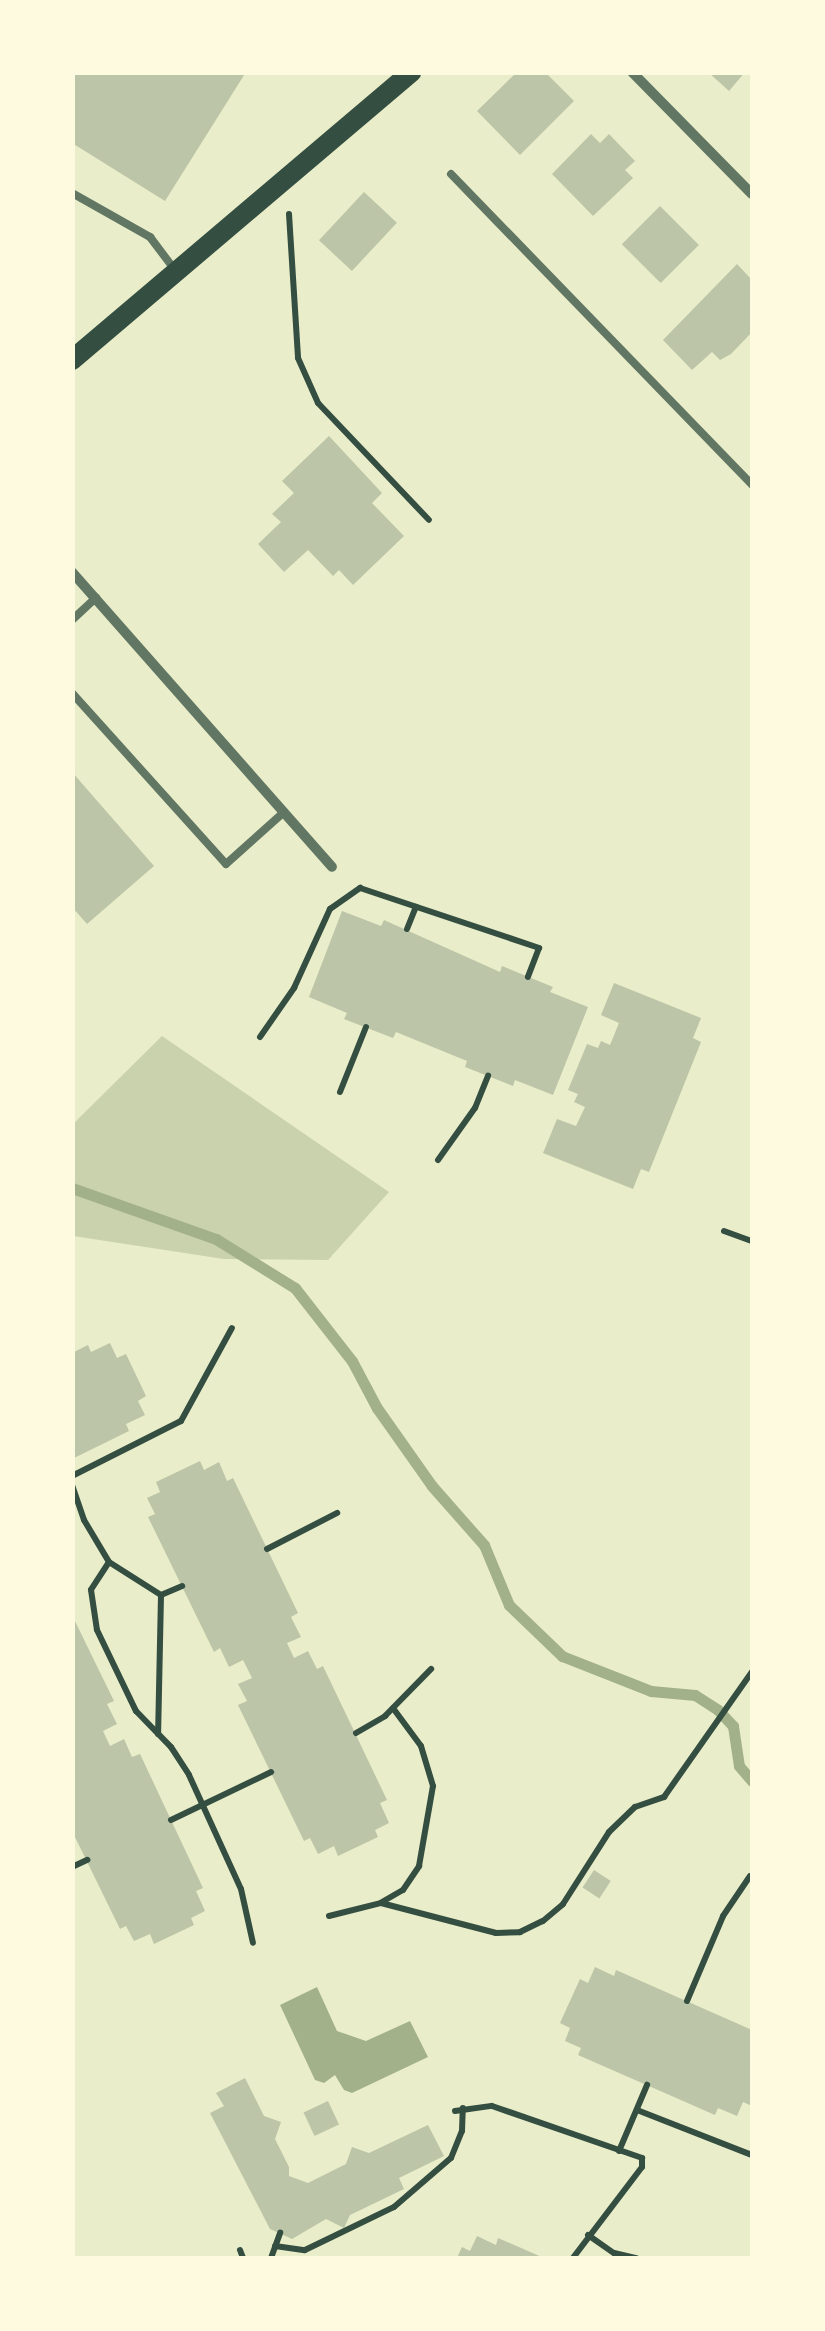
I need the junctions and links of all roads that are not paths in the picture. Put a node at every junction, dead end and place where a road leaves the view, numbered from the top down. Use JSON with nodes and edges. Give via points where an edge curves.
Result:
{"nodes":[{"id":1,"x":412,"y":72,"type":"edge"},
{"id":2,"x":632,"y":72,"type":"edge"},
{"id":3,"x":450,"y":174,"type":"dead end"},
{"id":4,"x":72,"y":193,"type":"edge"},
{"id":5,"x":752,"y":194,"type":"edge"},
{"id":6,"x":176,"y":272,"type":"junction"},
{"id":7,"x":72,"y":360,"type":"edge"},
{"id":8,"x":752,"y":485,"type":"edge"},
{"id":9,"x":72,"y":572,"type":"edge"},
{"id":10,"x":96,"y":598,"type":"junction"},
{"id":11,"x":72,"y":620,"type":"edge"},
{"id":12,"x":72,"y":693,"type":"edge"},
{"id":13,"x":284,"y":812,"type":"junction"},
{"id":14,"x":332,"y":867,"type":"dead end"}],
"edges":[{"from":1,"to":6,"type":"main road"},
{"from":2,"to":5,"type":"street"},
{"from":3,"to":8,"type":"lane"},
{"from":4,"to":6,"type":"lane","via":[[150,237]]},
{"from":6,"to":7,"type":"main road"},
{"from":9,"to":10,"type":"street"},
{"from":10,"to":11,"type":"lane"},
{"from":10,"to":13,"type":"street"},
{"from":12,"to":13,"type":"lane","via":[[226,864]]},
{"from":13,"to":14,"type":"street"}]}
